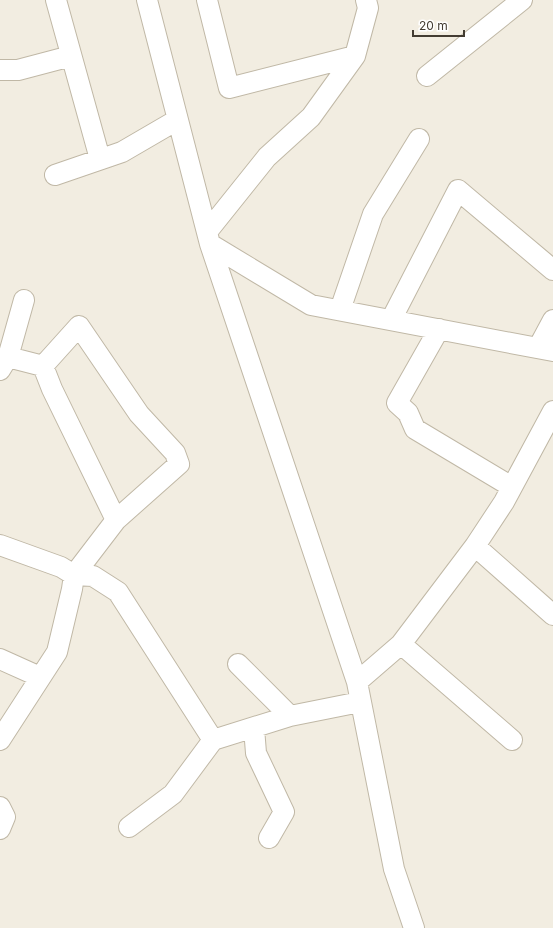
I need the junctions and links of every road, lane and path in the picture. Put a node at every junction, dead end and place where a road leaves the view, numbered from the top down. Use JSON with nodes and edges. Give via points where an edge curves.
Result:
{"nodes":[{"id":1,"x":56,"y":0,"type":"edge"},
{"id":2,"x":148,"y":0,"type":"edge"},
{"id":3,"x":207,"y":0,"type":"edge"},
{"id":4,"x":366,"y":0,"type":"edge"},
{"id":5,"x":522,"y":0,"type":"edge"},
{"id":6,"x":71,"y":56,"type":"junction"},
{"id":7,"x":355,"y":56,"type":"junction"},
{"id":8,"x":0,"y":70,"type":"edge"},
{"id":9,"x":427,"y":76,"type":"dead end"},
{"id":10,"x":177,"y":120,"type":"junction"},
{"id":11,"x":419,"y":139,"type":"dead end"},
{"id":12,"x":100,"y":159,"type":"junction"},
{"id":13,"x":55,"y":175,"type":"dead end"},
{"id":14,"x":208,"y":238,"type":"junction"},
{"id":15,"x":553,"y":270,"type":"edge"},
{"id":16,"x":24,"y":300,"type":"dead end"},
{"id":17,"x":340,"y":310,"type":"junction"},
{"id":18,"x":391,"y":320,"type":"junction"},
{"id":19,"x":553,"y":320,"type":"edge"},
{"id":20,"x":439,"y":329,"type":"junction"},
{"id":21,"x":546,"y":349,"type":"edge"},
{"id":22,"x":4,"y":364,"type":"edge"},
{"id":23,"x":43,"y":366,"type":"junction"},
{"id":24,"x":553,"y":411,"type":"edge"},
{"id":25,"x":512,"y":487,"type":"junction"},
{"id":26,"x":116,"y":520,"type":"junction"},
{"id":27,"x":0,"y":545,"type":"edge"},
{"id":28,"x":475,"y":546,"type":"junction"},
{"id":29,"x":74,"y":575,"type":"junction"},
{"id":30,"x":553,"y":615,"type":"edge"},
{"id":31,"x":401,"y":644,"type":"junction"},
{"id":32,"x":0,"y":659,"type":"edge"},
{"id":33,"x":238,"y":664,"type":"dead end"},
{"id":34,"x":40,"y":677,"type":"junction"},
{"id":35,"x":357,"y":682,"type":"junction"},
{"id":36,"x":360,"y":702,"type":"junction"},
{"id":37,"x":290,"y":716,"type":"junction"},
{"id":38,"x":254,"y":728,"type":"junction"},
{"id":39,"x":0,"y":740,"type":"edge"},
{"id":40,"x":213,"y":740,"type":"junction"},
{"id":41,"x":512,"y":740,"type":"dead end"},
{"id":42,"x":0,"y":807,"type":"edge"},
{"id":43,"x":129,"y":827,"type":"dead end"},
{"id":44,"x":0,"y":829,"type":"edge"},
{"id":45,"x":268,"y":838,"type":"dead end"},
{"id":46,"x":414,"y":928,"type":"edge"}],
"edges":[{"from":1,"to":6,"type":"street"},
{"from":2,"to":10,"type":"street"},
{"from":3,"to":7,"type":"street","via":[[229,88]]},
{"from":4,"to":7,"type":"street","via":[[368,8]]},
{"from":5,"to":9,"type":"street"},
{"from":6,"to":8,"type":"street","via":[[18,70]]},
{"from":6,"to":12,"type":"street"},
{"from":7,"to":14,"type":"street","via":[[311,117],[267,157]]},
{"from":10,"to":12,"type":"street","via":[[122,152]]},
{"from":10,"to":14,"type":"street"},
{"from":11,"to":17,"type":"street","via":[[373,214]]},
{"from":12,"to":13,"type":"street"},
{"from":14,"to":17,"type":"street","via":[[311,305]]},
{"from":14,"to":35,"type":"street"},
{"from":15,"to":18,"type":"street","via":[[458,190]]},
{"from":16,"to":22,"type":"street"},
{"from":17,"to":18,"type":"street"},
{"from":18,"to":20,"type":"street"},
{"from":19,"to":21,"type":"street"},
{"from":20,"to":21,"type":"street"},
{"from":20,"to":25,"type":"street","via":[[397,403],[408,412],[416,429]]},
{"from":22,"to":23,"type":"street"},
{"from":23,"to":26,"type":"street"},
{"from":23,"to":26,"type":"street","via":[[79,326],[139,414],[175,453],[179,464]]},
{"from":24,"to":25,"type":"street"},
{"from":25,"to":28,"type":"street"},
{"from":26,"to":29,"type":"street"},
{"from":27,"to":29,"type":"street","via":[[61,567]]},
{"from":28,"to":30,"type":"street"},
{"from":28,"to":31,"type":"street"},
{"from":29,"to":34,"type":"street","via":[[57,652]]},
{"from":29,"to":40,"type":"street","via":[[93,576],[118,592]]},
{"from":31,"to":35,"type":"street"},
{"from":31,"to":41,"type":"street"},
{"from":32,"to":34,"type":"street"},
{"from":33,"to":37,"type":"street"},
{"from":34,"to":39,"type":"street"},
{"from":35,"to":36,"type":"street"},
{"from":36,"to":37,"type":"street"},
{"from":36,"to":46,"type":"street","via":[[394,869]]},
{"from":37,"to":38,"type":"street"},
{"from":38,"to":40,"type":"street"},
{"from":38,"to":45,"type":"street","via":[[256,752],[284,812]]},
{"from":40,"to":43,"type":"street","via":[[173,794]]},
{"from":42,"to":44,"type":"street","via":[[6,817]]}]}
